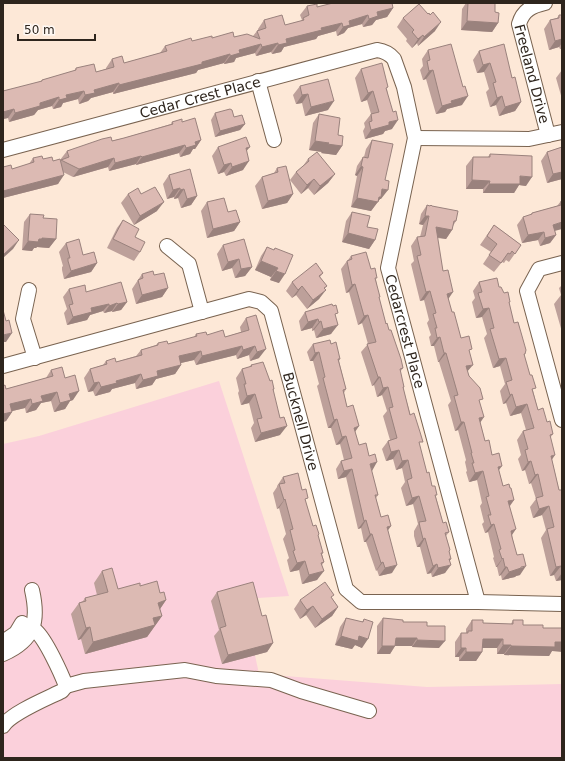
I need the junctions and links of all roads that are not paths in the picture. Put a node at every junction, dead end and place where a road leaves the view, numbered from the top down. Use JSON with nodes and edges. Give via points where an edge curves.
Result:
{"nodes":[{"id":1,"x":545,"y":3,"type":"edge"},
{"id":2,"x":394,"y":59,"type":"joint"},
{"id":3,"x":258,"y":81,"type":"junction"},
{"id":4,"x":555,"y":134,"type":"edge"},
{"id":5,"x":415,"y":138,"type":"junction"},
{"id":6,"x":274,"y":140,"type":"dead end"},
{"id":7,"x":3,"y":150,"type":"edge"},
{"id":8,"x":167,"y":246,"type":"dead end"},
{"id":9,"x":562,"y":263,"type":"edge"},
{"id":10,"x":28,"y":290,"type":"dead end"},
{"id":11,"x":202,"y":312,"type":"junction"},
{"id":12,"x":35,"y":358,"type":"junction"},
{"id":13,"x":3,"y":366,"type":"edge"},
{"id":14,"x":562,"y":420,"type":"edge"},
{"id":15,"x":32,"y":590,"type":"dead end"},
{"id":16,"x":478,"y":602,"type":"junction"},
{"id":17,"x":562,"y":604,"type":"edge"},
{"id":18,"x":32,"y":629,"type":"junction"},
{"id":19,"x":3,"y":642,"type":"edge"},
{"id":20,"x":3,"y":654,"type":"edge"},
{"id":21,"x":66,"y":686,"type":"junction"},
{"id":22,"x":370,"y":711,"type":"dead end"},
{"id":23,"x":3,"y":726,"type":"edge"}],
"edges":[{"from":1,"to":4,"type":"street","name":"Freeland Drive","via":[[529,9],[519,24]]},
{"from":2,"to":3,"type":"street","name":"Cedar Crest Place","via":[[387,52],[377,50]]},
{"from":2,"to":5,"type":"street","name":"Cedarcrest Place","via":[[404,88]]},
{"from":3,"to":6,"type":"street"},
{"from":3,"to":7,"type":"street","name":"Cedar Crest Place"},
{"from":4,"to":5,"type":"street","via":[[529,139]]},
{"from":5,"to":16,"type":"street","name":"Cedarcrest Place","via":[[388,268]]},
{"from":8,"to":11,"type":"street","via":[[189,264]]},
{"from":9,"to":14,"type":"street","via":[[539,269],[527,291]]},
{"from":10,"to":12,"type":"street","via":[[23,319]]},
{"from":11,"to":12,"type":"street","name":"Bucknell Drive"},
{"from":11,"to":16,"type":"street","name":"Bucknell Drive","via":[[249,300],[261,302],[271,311],[346,589],[361,602]]},
{"from":12,"to":13,"type":"street","name":"Bucknell Drive"},
{"from":15,"to":18,"type":"street","via":[[36,605]]},
{"from":16,"to":17,"type":"street","name":"Bucknell Drive"},
{"from":18,"to":19,"type":"street","via":[[22,624]]},
{"from":18,"to":20,"type":"street","via":[[16,648]]},
{"from":18,"to":21,"type":"street","via":[[48,648]]},
{"from":21,"to":22,"type":"street","via":[[84,681],[185,670],[216,676],[271,680]]},
{"from":21,"to":23,"type":"street","via":[[62,691],[20,712]]}]}
